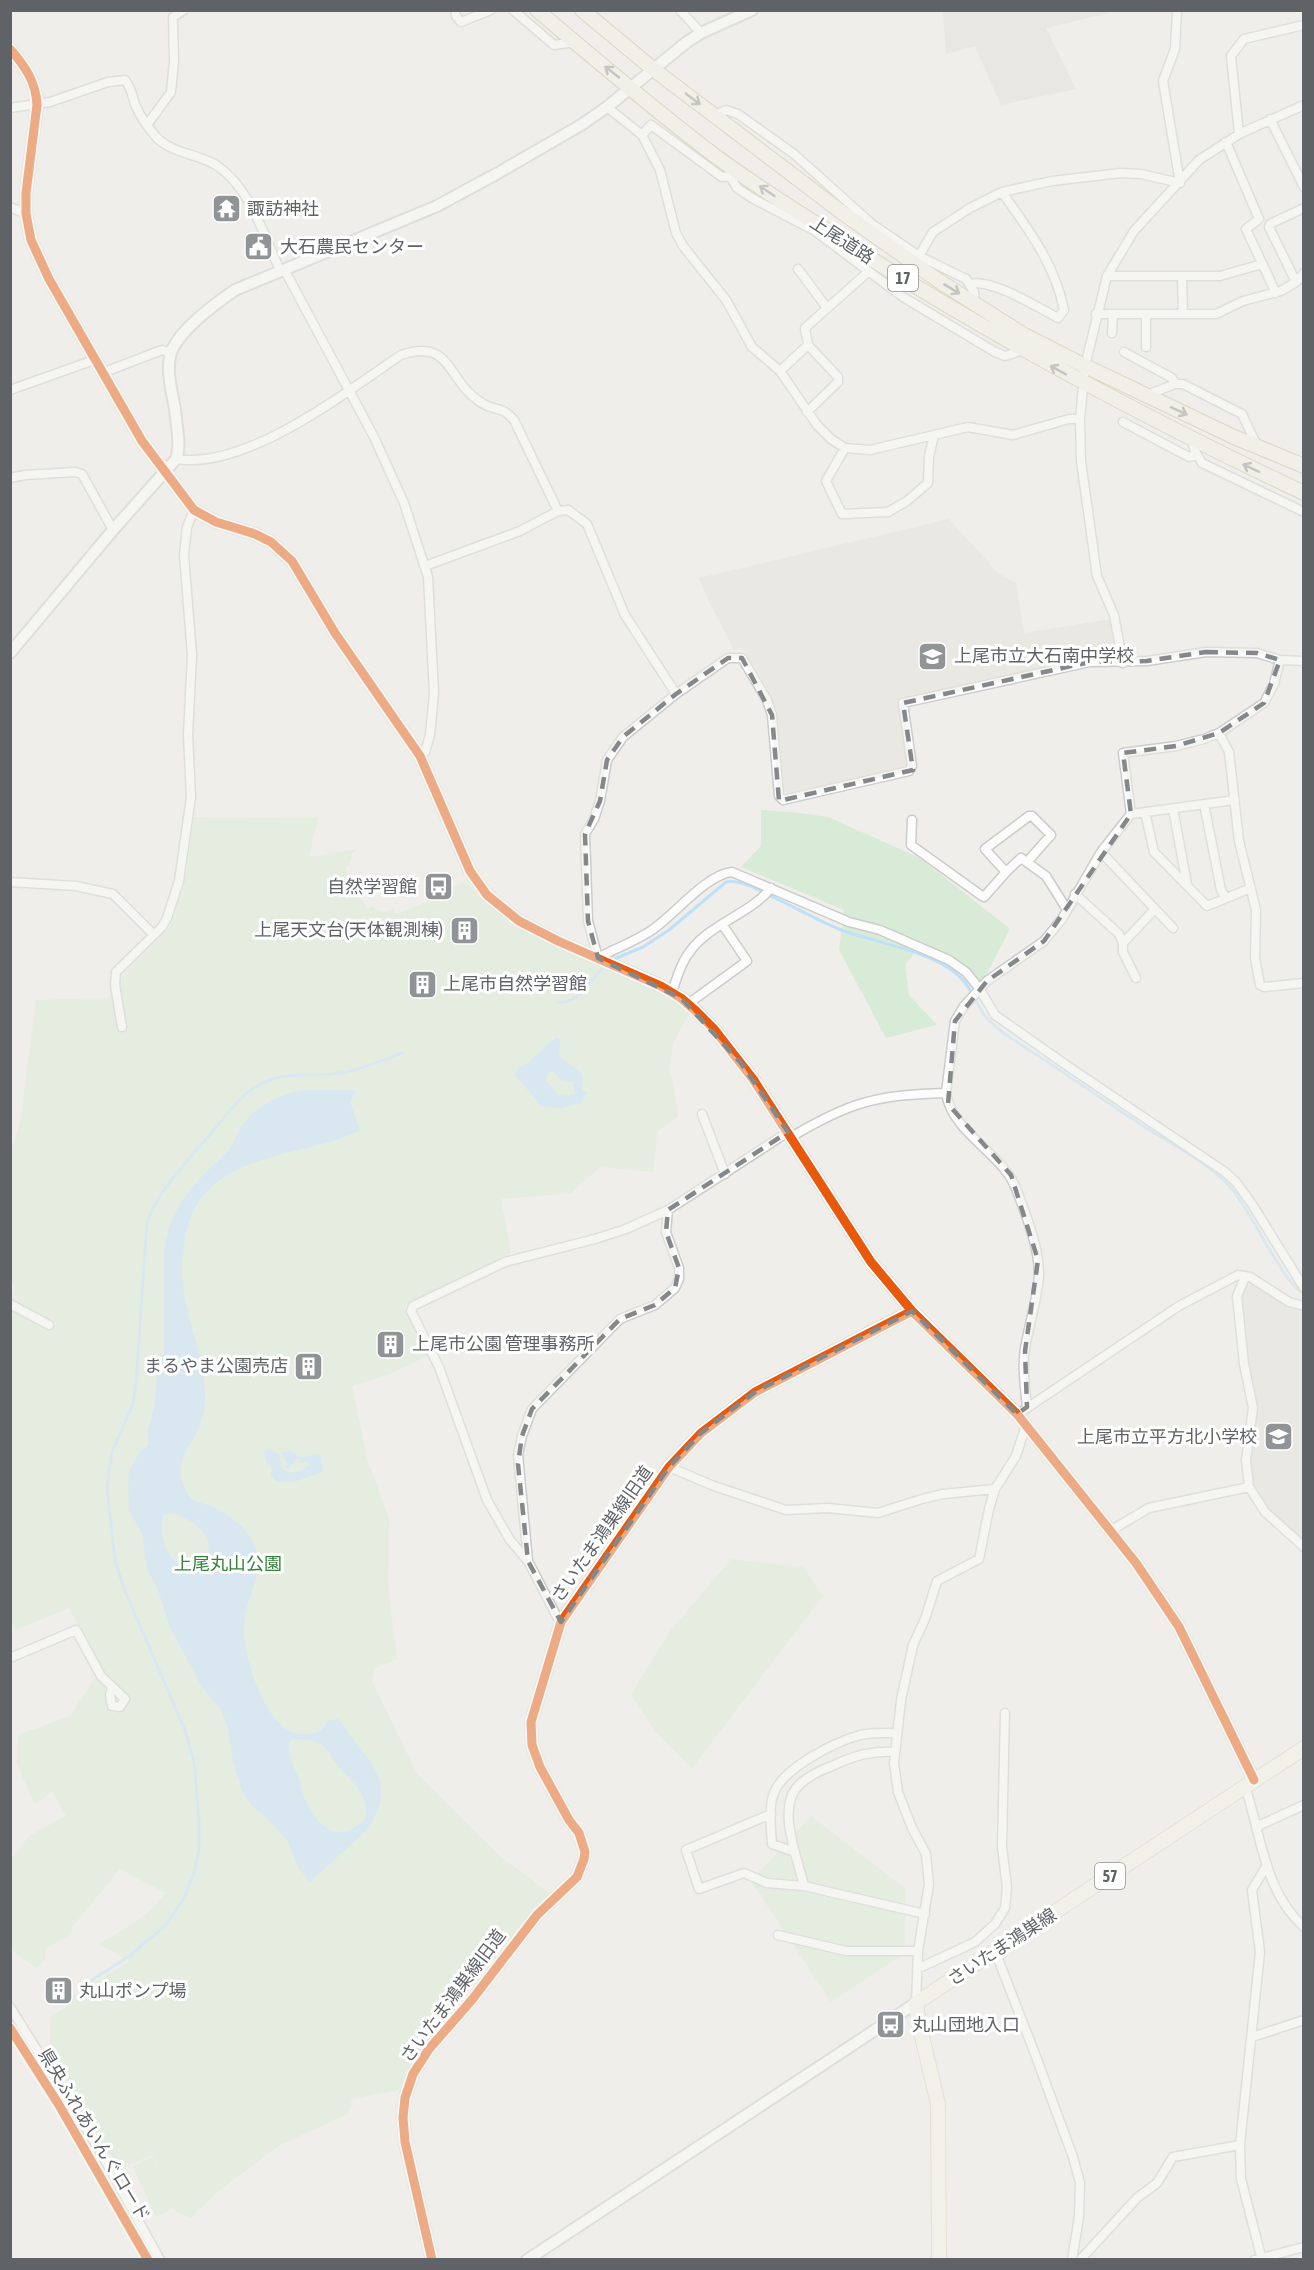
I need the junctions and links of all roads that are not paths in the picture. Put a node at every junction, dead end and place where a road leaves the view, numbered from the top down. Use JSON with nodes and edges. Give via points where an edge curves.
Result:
{"nodes":[{"id":1,"x":184,"y":10,"type":"edge"},
{"id":2,"x":455,"y":10,"type":"edge"},
{"id":3,"x":491,"y":10,"type":"edge"},
{"id":4,"x":513,"y":10,"type":"edge"},
{"id":5,"x":537,"y":10,"type":"edge"},
{"id":6,"x":582,"y":10,"type":"edge"},
{"id":7,"x":680,"y":10,"type":"edge"},
{"id":8,"x":752,"y":10,"type":"edge"},
{"id":9,"x":1179,"y":11,"type":"edge"},
{"id":10,"x":1304,"y":25,"type":"edge"},
{"id":11,"x":701,"y":33,"type":"junction"},
{"id":12,"x":574,"y":42,"type":"junction"},
{"id":13,"x":10,"y":49,"type":"edge"},
{"id":14,"x":653,"y":69,"type":"junction"},
{"id":15,"x":632,"y":87,"type":"junction"},
{"id":16,"x":37,"y":105,"type":"junction"},
{"id":17,"x":1304,"y":105,"type":"edge"},
{"id":18,"x":607,"y":107,"type":"junction"},
{"id":19,"x":10,"y":108,"type":"edge"},
{"id":20,"x":715,"y":115,"type":"junction"},
{"id":21,"x":1270,"y":119,"type":"junction"},
{"id":22,"x":147,"y":125,"type":"junction"},
{"id":23,"x":1239,"y":134,"type":"junction"},
{"id":24,"x":642,"y":135,"type":"junction"},
{"id":25,"x":1226,"y":142,"type":"junction"},
{"id":26,"x":731,"y":171,"type":"junction"},
{"id":27,"x":1180,"y":183,"type":"junction"},
{"id":28,"x":1304,"y":187,"type":"edge"},
{"id":29,"x":1002,"y":192,"type":"junction"},
{"id":30,"x":10,"y":207,"type":"edge"},
{"id":31,"x":1304,"y":207,"type":"edge"},
{"id":32,"x":26,"y":214,"type":"junction"},
{"id":33,"x":919,"y":256,"type":"junction"},
{"id":34,"x":1262,"y":264,"type":"junction"},
{"id":35,"x":282,"y":269,"type":"junction"},
{"id":36,"x":798,"y":269,"type":"dead end"},
{"id":37,"x":868,"y":272,"type":"junction"},
{"id":38,"x":1304,"y":273,"type":"edge"},
{"id":39,"x":1107,"y":276,"type":"junction"},
{"id":40,"x":1182,"y":276,"type":"junction"},
{"id":41,"x":1296,"y":282,"type":"junction"},
{"id":42,"x":971,"y":284,"type":"junction"},
{"id":43,"x":1276,"y":294,"type":"junction"},
{"id":44,"x":975,"y":303,"type":"junction"},
{"id":45,"x":827,"y":308,"type":"junction"},
{"id":46,"x":1096,"y":314,"type":"junction"},
{"id":47,"x":1113,"y":314,"type":"junction"},
{"id":48,"x":1146,"y":314,"type":"junction"},
{"id":49,"x":1183,"y":314,"type":"junction"},
{"id":50,"x":1112,"y":333,"type":"dead end"},
{"id":51,"x":808,"y":345,"type":"junction"},
{"id":52,"x":1146,"y":347,"type":"dead end"},
{"id":53,"x":1023,"y":350,"type":"junction"},
{"id":54,"x":1124,"y":352,"type":"dead end"},
{"id":55,"x":171,"y":353,"type":"junction"},
{"id":56,"x":94,"y":360,"type":"junction"},
{"id":57,"x":1085,"y":366,"type":"junction"},
{"id":58,"x":780,"y":371,"type":"junction"},
{"id":59,"x":102,"y":373,"type":"junction"},
{"id":60,"x":1083,"y":384,"type":"junction"},
{"id":61,"x":1175,"y":384,"type":"junction"},
{"id":62,"x":10,"y":390,"type":"edge"},
{"id":63,"x":347,"y":390,"type":"junction"},
{"id":64,"x":1147,"y":395,"type":"junction"},
{"id":65,"x":807,"y":412,"type":"junction"},
{"id":66,"x":1080,"y":419,"type":"junction"},
{"id":67,"x":1123,"y":423,"type":"dead end"},
{"id":68,"x":934,"y":436,"type":"junction"},
{"id":69,"x":1192,"y":441,"type":"junction"},
{"id":70,"x":845,"y":448,"type":"junction"},
{"id":71,"x":1258,"y":448,"type":"junction"},
{"id":72,"x":1197,"y":455,"type":"junction"},
{"id":73,"x":176,"y":459,"type":"junction"},
{"id":74,"x":1304,"y":466,"type":"edge"},
{"id":75,"x":165,"y":469,"type":"junction"},
{"id":76,"x":10,"y":478,"type":"edge"},
{"id":77,"x":1304,"y":493,"type":"edge"},
{"id":78,"x":194,"y":510,"type":"junction"},
{"id":79,"x":558,"y":511,"type":"junction"},
{"id":80,"x":1304,"y":512,"type":"edge"},
{"id":81,"x":113,"y":530,"type":"junction"},
{"id":82,"x":424,"y":566,"type":"junction"},
{"id":83,"x":10,"y":653,"type":"edge"},
{"id":84,"x":1280,"y":660,"type":"junction"},
{"id":85,"x":1304,"y":661,"type":"edge"},
{"id":86,"x":1123,"y":663,"type":"junction"},
{"id":87,"x":676,"y":694,"type":"junction"},
{"id":88,"x":1219,"y":733,"type":"junction"},
{"id":89,"x":420,"y":756,"type":"junction"},
{"id":90,"x":1235,"y":800,"type":"junction"},
{"id":91,"x":1204,"y":804,"type":"junction"},
{"id":92,"x":1173,"y":809,"type":"junction"},
{"id":93,"x":1145,"y":812,"type":"junction"},
{"id":94,"x":1131,"y":814,"type":"junction"},
{"id":95,"x":912,"y":820,"type":"dead end"},
{"id":96,"x":1101,"y":852,"type":"junction"},
{"id":97,"x":1027,"y":862,"type":"junction"},
{"id":98,"x":1008,"y":871,"type":"junction"},
{"id":99,"x":10,"y":882,"type":"edge"},
{"id":100,"x":1187,"y":884,"type":"junction"},
{"id":101,"x":771,"y":888,"type":"junction"},
{"id":102,"x":1251,"y":888,"type":"junction"},
{"id":103,"x":1075,"y":894,"type":"junction"},
{"id":104,"x":1226,"y":898,"type":"junction"},
{"id":105,"x":1066,"y":908,"type":"junction"},
{"id":106,"x":1155,"y":909,"type":"junction"},
{"id":107,"x":722,"y":924,"type":"junction"},
{"id":108,"x":1173,"y":928,"type":"dead end"},
{"id":109,"x":154,"y":934,"type":"junction"},
{"id":110,"x":1123,"y":943,"type":"junction"},
{"id":111,"x":598,"y":958,"type":"junction"},
{"id":112,"x":1136,"y":978,"type":"dead end"},
{"id":113,"x":1304,"y":983,"type":"edge"},
{"id":114,"x":980,"y":988,"type":"junction"},
{"id":115,"x":672,"y":992,"type":"junction"},
{"id":116,"x":688,"y":1004,"type":"junction"},
{"id":117,"x":122,"y":1027,"type":"dead end"},
{"id":118,"x":946,"y":1093,"type":"junction"},
{"id":119,"x":702,"y":1114,"type":"dead end"},
{"id":120,"x":789,"y":1134,"type":"junction"},
{"id":121,"x":724,"y":1174,"type":"junction"},
{"id":122,"x":668,"y":1210,"type":"junction"},
{"id":123,"x":1245,"y":1276,"type":"junction"},
{"id":124,"x":1304,"y":1288,"type":"edge"},
{"id":125,"x":10,"y":1304,"type":"edge"},
{"id":126,"x":1304,"y":1306,"type":"edge"},
{"id":127,"x":912,"y":1311,"type":"junction"},
{"id":128,"x":49,"y":1325,"type":"dead end"},
{"id":129,"x":1027,"y":1407,"type":"junction"},
{"id":130,"x":1017,"y":1414,"type":"junction"},
{"id":131,"x":1026,"y":1425,"type":"junction"},
{"id":132,"x":669,"y":1467,"type":"junction"},
{"id":133,"x":1249,"y":1487,"type":"junction"},
{"id":134,"x":995,"y":1489,"type":"junction"},
{"id":135,"x":1110,"y":1531,"type":"junction"},
{"id":136,"x":1304,"y":1547,"type":"edge"},
{"id":137,"x":528,"y":1561,"type":"junction"},
{"id":138,"x":561,"y":1622,"type":"junction"},
{"id":139,"x":10,"y":1658,"type":"edge"},
{"id":140,"x":112,"y":1688,"type":"dead end"},
{"id":141,"x":1005,"y":1713,"type":"dead end"},
{"id":142,"x":897,"y":1733,"type":"junction"},
{"id":143,"x":1304,"y":1748,"type":"edge"},
{"id":144,"x":895,"y":1752,"type":"junction"},
{"id":145,"x":1250,"y":1783,"type":"junction"},
{"id":146,"x":1304,"y":1805,"type":"edge"},
{"id":147,"x":771,"y":1814,"type":"junction"},
{"id":148,"x":1258,"y":1826,"type":"junction"},
{"id":149,"x":795,"y":1852,"type":"junction"},
{"id":150,"x":1267,"y":1865,"type":"junction"},
{"id":151,"x":804,"y":1886,"type":"junction"},
{"id":152,"x":925,"y":1914,"type":"junction"},
{"id":153,"x":1304,"y":1927,"type":"edge"},
{"id":154,"x":778,"y":1935,"type":"dead end"},
{"id":155,"x":918,"y":1951,"type":"junction"},
{"id":156,"x":994,"y":1951,"type":"junction"},
{"id":157,"x":917,"y":1969,"type":"junction"},
{"id":158,"x":916,"y":2003,"type":"junction"},
{"id":159,"x":10,"y":2007,"type":"edge"},
{"id":160,"x":1304,"y":2020,"type":"edge"},
{"id":161,"x":1251,"y":2037,"type":"junction"},
{"id":162,"x":1240,"y":2145,"type":"junction"},
{"id":163,"x":1304,"y":2247,"type":"edge"},
{"id":164,"x":160,"y":2259,"type":"edge"},
{"id":165,"x":432,"y":2259,"type":"edge"},
{"id":166,"x":527,"y":2259,"type":"edge"},
{"id":167,"x":939,"y":2259,"type":"edge"},
{"id":168,"x":1072,"y":2259,"type":"edge"},
{"id":169,"x":1080,"y":2259,"type":"edge"},
{"id":170,"x":1259,"y":2259,"type":"edge"}],
"edges":[{"from":1,"to":22,"type":"street","via":[[173,17],[171,92]]},
{"from":2,"to":3,"type":"street","via":[[461,22]]},
{"from":4,"to":12,"type":"street","via":[[554,45]]},
{"from":5,"to":12,"type":"highway","name":"上尾道路","number":"17"},
{"from":6,"to":14,"type":"highway","name":"上尾道路","number":"17"},
{"from":7,"to":11,"type":"street"},
{"from":8,"to":11,"type":"street"},
{"from":9,"to":27,"type":"street","via":[[1174,49],[1163,81]]},
{"from":10,"to":23,"type":"street","via":[[1244,39],[1231,56]]},
{"from":11,"to":14,"type":"street"},
{"from":15,"to":12,"type":"highway","name":"上尾道路","number":"17","one_way":true},
{"from":13,"to":16,"type":"street","via":[[27,69]]},
{"from":14,"to":15,"type":"street"},
{"from":14,"to":20,"type":"highway","name":"上尾道路","number":"17","one_way":true},
{"from":15,"to":18,"type":"street"},
{"from":15,"to":26,"type":"highway","name":"上尾道路","number":"17"},
{"from":16,"to":19,"type":"street"},
{"from":16,"to":22,"type":"street","via":[[125,80]]},
{"from":16,"to":32,"type":"street"},
{"from":17,"to":21,"type":"street"},
{"from":18,"to":24,"type":"street"},
{"from":18,"to":35,"type":"street","via":[[529,156],[437,206]]},
{"from":20,"to":33,"type":"street","via":[[726,110],[738,114],[794,154],[872,224]]},
{"from":20,"to":44,"type":"highway","name":"上尾道路","number":"17","one_way":true,"via":[[849,218]]},
{"from":21,"to":23,"type":"street"},
{"from":21,"to":28,"type":"street"},
{"from":22,"to":35,"type":"street","via":[[176,150],[226,172],[250,205]]},
{"from":23,"to":25,"type":"street"},
{"from":24,"to":26,"type":"street","via":[[651,125],[722,177]]},
{"from":24,"to":58,"type":"street","via":[[660,170],[683,246],[726,300],[752,346]]},
{"from":25,"to":27,"type":"street","via":[[1199,160]]},
{"from":25,"to":34,"type":"street","via":[[1259,219],[1246,229]]},
{"from":26,"to":37,"type":"street","via":[[737,188],[815,231]]},
{"from":53,"to":26,"type":"highway","name":"上尾道路","number":"17","one_way":true},
{"from":27,"to":29,"type":"street","via":[[1120,173]]},
{"from":27,"to":39,"type":"street","via":[[1134,231]]},
{"from":29,"to":33,"type":"street","via":[[933,232]]},
{"from":29,"to":42,"type":"street","via":[[1050,264],[1064,310],[1058,318],[1008,292],[978,282]]},
{"from":30,"to":32,"type":"street"},
{"from":31,"to":41,"type":"street","via":[[1269,227]]},
{"from":32,"to":56,"type":"street","via":[[40,263]]},
{"from":33,"to":42,"type":"street"},
{"from":34,"to":40,"type":"street","via":[[1220,276]]},
{"from":34,"to":43,"type":"street"},
{"from":35,"to":55,"type":"street","via":[[224,297],[184,334]]},
{"from":35,"to":63,"type":"street"},
{"from":36,"to":45,"type":"street"},
{"from":37,"to":45,"type":"street"},
{"from":37,"to":53,"type":"street","via":[[995,352],[1005,356]]},
{"from":38,"to":41,"type":"street"},
{"from":39,"to":40,"type":"street"},
{"from":39,"to":46,"type":"street"},
{"from":40,"to":49,"type":"street"},
{"from":41,"to":43,"type":"street"},
{"from":42,"to":44,"type":"street"},
{"from":43,"to":49,"type":"street","via":[[1243,301],[1216,314]]},
{"from":44,"to":57,"type":"highway","name":"上尾道路","number":"17","via":[[1024,335]]},
{"from":45,"to":51,"type":"street","via":[[805,328]]},
{"from":46,"to":47,"type":"street"},
{"from":46,"to":57,"type":"street"},
{"from":47,"to":48,"type":"street"},
{"from":47,"to":50,"type":"street"},
{"from":48,"to":49,"type":"street"},
{"from":48,"to":52,"type":"street"},
{"from":51,"to":58,"type":"street"},
{"from":51,"to":65,"type":"street","via":[[838,377],[838,382]]},
{"from":60,"to":53,"type":"highway","name":"上尾道路","number":"17","one_way":true},
{"from":54,"to":61,"type":"street","via":[[1172,378]]},
{"from":55,"to":59,"type":"street","via":[[162,350]]},
{"from":55,"to":73,"type":"street"},
{"from":56,"to":59,"type":"street"},
{"from":56,"to":62,"type":"street"},
{"from":57,"to":60,"type":"street"},
{"from":57,"to":64,"type":"highway","name":"上尾道路","number":"17"},
{"from":58,"to":65,"type":"street"},
{"from":59,"to":75,"type":"street","via":[[136,433]]},
{"from":60,"to":66,"type":"street"},
{"from":60,"to":69,"type":"highway","name":"上尾道路","number":"17"},
{"from":61,"to":64,"type":"street"},
{"from":61,"to":71,"type":"street","via":[[1183,384],[1242,414]]},
{"from":63,"to":73,"type":"street","via":[[312,415],[238,452],[189,461]]},
{"from":63,"to":79,"type":"street","via":[[402,355],[430,350],[482,404],[506,410],[514,420]]},
{"from":63,"to":82,"type":"street","via":[[395,483]]},
{"from":64,"to":71,"type":"highway","name":"上尾道路","number":"17","one_way":true},
{"from":65,"to":70,"type":"street","via":[[823,432]]},
{"from":66,"to":68,"type":"street","via":[[1013,435],[968,427]]},
{"from":66,"to":86,"type":"street","via":[[1081,461],[1097,576],[1114,615]]},
{"from":67,"to":72,"type":"street","via":[[1189,457]]},
{"from":68,"to":70,"type":"street","via":[[870,450]]},
{"from":68,"to":70,"type":"street","via":[[928,483],[888,512],[842,514],[826,481]]},
{"from":69,"to":72,"type":"street"},
{"from":77,"to":69,"type":"highway","name":"上尾道路","number":"17","one_way":true},
{"from":71,"to":74,"type":"highway","name":"上尾道路","number":"17"},
{"from":72,"to":80,"type":"street","via":[[1202,463]]},
{"from":73,"to":75,"type":"street"},
{"from":75,"to":78,"type":"street"},
{"from":75,"to":81,"type":"street"},
{"from":76,"to":81,"type":"street","via":[[82,474]]},
{"from":78,"to":89,"type":"street","via":[[271,542],[292,561],[335,633]]},
{"from":78,"to":109,"type":"street","via":[[187,527],[184,555],[192,655],[189,819],[179,881],[167,918]]},
{"from":79,"to":82,"type":"street","via":[[520,531]]},
{"from":79,"to":87,"type":"street","via":[[568,510],[587,524],[625,615]]},
{"from":81,"to":83,"type":"street"},
{"from":82,"to":89,"type":"street","via":[[430,586],[434,693],[430,735]]},
{"from":84,"to":85,"type":"street"},
{"from":84,"to":86,"type":"street","via":[[1257,653],[1206,652]]},
{"from":84,"to":88,"type":"street","via":[[1264,703]]},
{"from":86,"to":87,"type":"street","via":[[1090,662],[903,704],[912,766],[909,771],[783,800],[779,796],[772,715],[742,658],[728,658]]},
{"from":87,"to":111,"type":"street","via":[[623,737],[604,769],[600,801],[585,834],[584,852],[588,921]]},
{"from":88,"to":90,"type":"street","via":[[1229,752]]},
{"from":88,"to":94,"type":"street","via":[[1176,746],[1123,753]]},
{"from":89,"to":111,"type":"street","via":[[470,871],[487,895],[519,921]]},
{"from":90,"to":91,"type":"street"},
{"from":90,"to":102,"type":"street","via":[[1239,841]]},
{"from":91,"to":92,"type":"street"},
{"from":91,"to":104,"type":"street","via":[[1221,890]]},
{"from":92,"to":93,"type":"street"},
{"from":92,"to":100,"type":"street"},
{"from":93,"to":94,"type":"street"},
{"from":93,"to":100,"type":"street","via":[[1152,848]]},
{"from":94,"to":96,"type":"street"},
{"from":95,"to":98,"type":"street","via":[[911,844],[981,897]]},
{"from":96,"to":103,"type":"street"},
{"from":96,"to":106,"type":"street"},
{"from":97,"to":98,"type":"street","via":[[1021,858]]},
{"from":97,"to":98,"type":"street","via":[[1051,835],[1032,816],[985,849]]},
{"from":97,"to":105,"type":"street","via":[[1046,876]]},
{"from":99,"to":109,"type":"street","via":[[76,886],[113,894]]},
{"from":100,"to":104,"type":"street","via":[[1207,906]]},
{"from":101,"to":107,"type":"street","via":[[763,898]]},
{"from":101,"to":111,"type":"street","via":[[738,873],[725,873],[652,930]]},
{"from":101,"to":114,"type":"street","via":[[949,960]]},
{"from":102,"to":104,"type":"street"},
{"from":102,"to":113,"type":"street","via":[[1260,985]]},
{"from":103,"to":105,"type":"street"},
{"from":103,"to":110,"type":"street","via":[[1119,934]]},
{"from":105,"to":114,"type":"street","via":[[1044,941]]},
{"from":106,"to":108,"type":"street"},
{"from":106,"to":110,"type":"street"},
{"from":107,"to":115,"type":"street","via":[[691,950]]},
{"from":107,"to":116,"type":"street","via":[[747,962]]},
{"from":109,"to":117,"type":"street","via":[[116,972]]},
{"from":110,"to":112,"type":"street"},
{"from":111,"to":115,"type":"street"},
{"from":114,"to":118,"type":"street","via":[[955,1021]]},
{"from":114,"to":124,"type":"street","via":[[995,1015],[1017,1032],[1226,1172],[1252,1204]]},
{"from":115,"to":116,"type":"street"},
{"from":116,"to":120,"type":"street","via":[[714,1029],[753,1079]]},
{"from":118,"to":120,"type":"street","via":[[894,1096],[861,1103]]},
{"from":118,"to":129,"type":"street","via":[[958,1119],[1011,1175],[1035,1243],[1039,1278],[1025,1351]]},
{"from":119,"to":121,"type":"street"},
{"from":120,"to":121,"type":"street"},
{"from":120,"to":127,"type":"street","via":[[871,1262]]},
{"from":121,"to":122,"type":"street"},
{"from":122,"to":137,"type":"street","via":[[666,1232],[679,1268],[675,1288],[647,1310],[620,1319],[532,1409],[518,1455]]},
{"from":122,"to":137,"type":"street","via":[[626,1229],[505,1262],[413,1306],[411,1311],[439,1366],[487,1500],[510,1540]]},
{"from":123,"to":126,"type":"street","via":[[1289,1302]]},
{"from":123,"to":129,"type":"street","via":[[1238,1275],[1179,1306]]},
{"from":123,"to":133,"type":"street","via":[[1237,1296],[1253,1408],[1246,1460]]},
{"from":125,"to":128,"type":"street"},
{"from":127,"to":130,"type":"street"},
{"from":127,"to":132,"type":"street","name":"さいたま鴻巣線旧道","via":[[755,1392],[701,1433]]},
{"from":129,"to":130,"type":"street"},
{"from":130,"to":131,"type":"street"},
{"from":131,"to":134,"type":"street","via":[[1016,1456]]},
{"from":131,"to":135,"type":"street"},
{"from":132,"to":134,"type":"street","via":[[786,1510],[828,1508],[878,1513],[922,1498]]},
{"from":132,"to":138,"type":"street","name":"さいたま鴻巣線旧道"},
{"from":133,"to":135,"type":"street","via":[[1149,1508]]},
{"from":133,"to":136,"type":"street","via":[[1265,1512]]},
{"from":134,"to":142,"type":"street","via":[[979,1559],[945,1575],[933,1589],[913,1645]]},
{"from":135,"to":145,"type":"street","via":[[1171,1612]]},
{"from":137,"to":138,"type":"street"},
{"from":138,"to":165,"type":"street","name":"さいたま鴻巣線旧道","via":[[531,1722],[532,1745],[540,1767],[579,1833],[584,1859],[578,1877],[537,1915],[413,2074],[402,2118]]},
{"from":139,"to":140,"type":"street","via":[[76,1630],[101,1676]]},
{"from":141,"to":157,"type":"street","via":[[1005,1908],[995,1924],[975,1942]]},
{"from":142,"to":144,"type":"street"},
{"from":142,"to":147,"type":"street","via":[[862,1734],[800,1764],[774,1792]]},
{"from":143,"to":145,"type":"main road","name":"さいたま鴻巣線","number":"57"},
{"from":144,"to":149,"type":"street","via":[[860,1754],[801,1783],[791,1796],[788,1809]]},
{"from":144,"to":152,"type":"street","via":[[898,1792],[927,1861]]},
{"from":145,"to":148,"type":"street"},
{"from":145,"to":156,"type":"main road","name":"さいたま鴻巣線","number":"57"},
{"from":146,"to":148,"type":"street"},
{"from":147,"to":149,"type":"street","via":[[772,1844]]},
{"from":147,"to":151,"type":"street","via":[[686,1850],[699,1889],[744,1874],[767,1883]]},
{"from":148,"to":150,"type":"street"},
{"from":149,"to":151,"type":"street"},
{"from":150,"to":153,"type":"street","via":[[1285,1907]]},
{"from":150,"to":161,"type":"street","via":[[1252,1890],[1260,1952]]},
{"from":151,"to":152,"type":"street"},
{"from":152,"to":155,"type":"street"},
{"from":154,"to":155,"type":"street","via":[[846,1951]]},
{"from":155,"to":157,"type":"street"},
{"from":156,"to":158,"type":"main road","name":"さいたま鴻巣線","number":"57"},
{"from":156,"to":168,"type":"street","via":[[1080,2183],[1080,2217]]},
{"from":157,"to":158,"type":"street"},
{"from":158,"to":166,"type":"street"},
{"from":158,"to":167,"type":"main road","via":[[938,2104]]},
{"from":159,"to":164,"type":"street","via":[[100,2151]]},
{"from":160,"to":161,"type":"street"},
{"from":161,"to":162,"type":"street"},
{"from":162,"to":169,"type":"street","via":[[1173,2157],[1157,2183],[1137,2198]]},
{"from":162,"to":170,"type":"street","via":[[1241,2179]]},
{"from":163,"to":170,"type":"street"}]}
